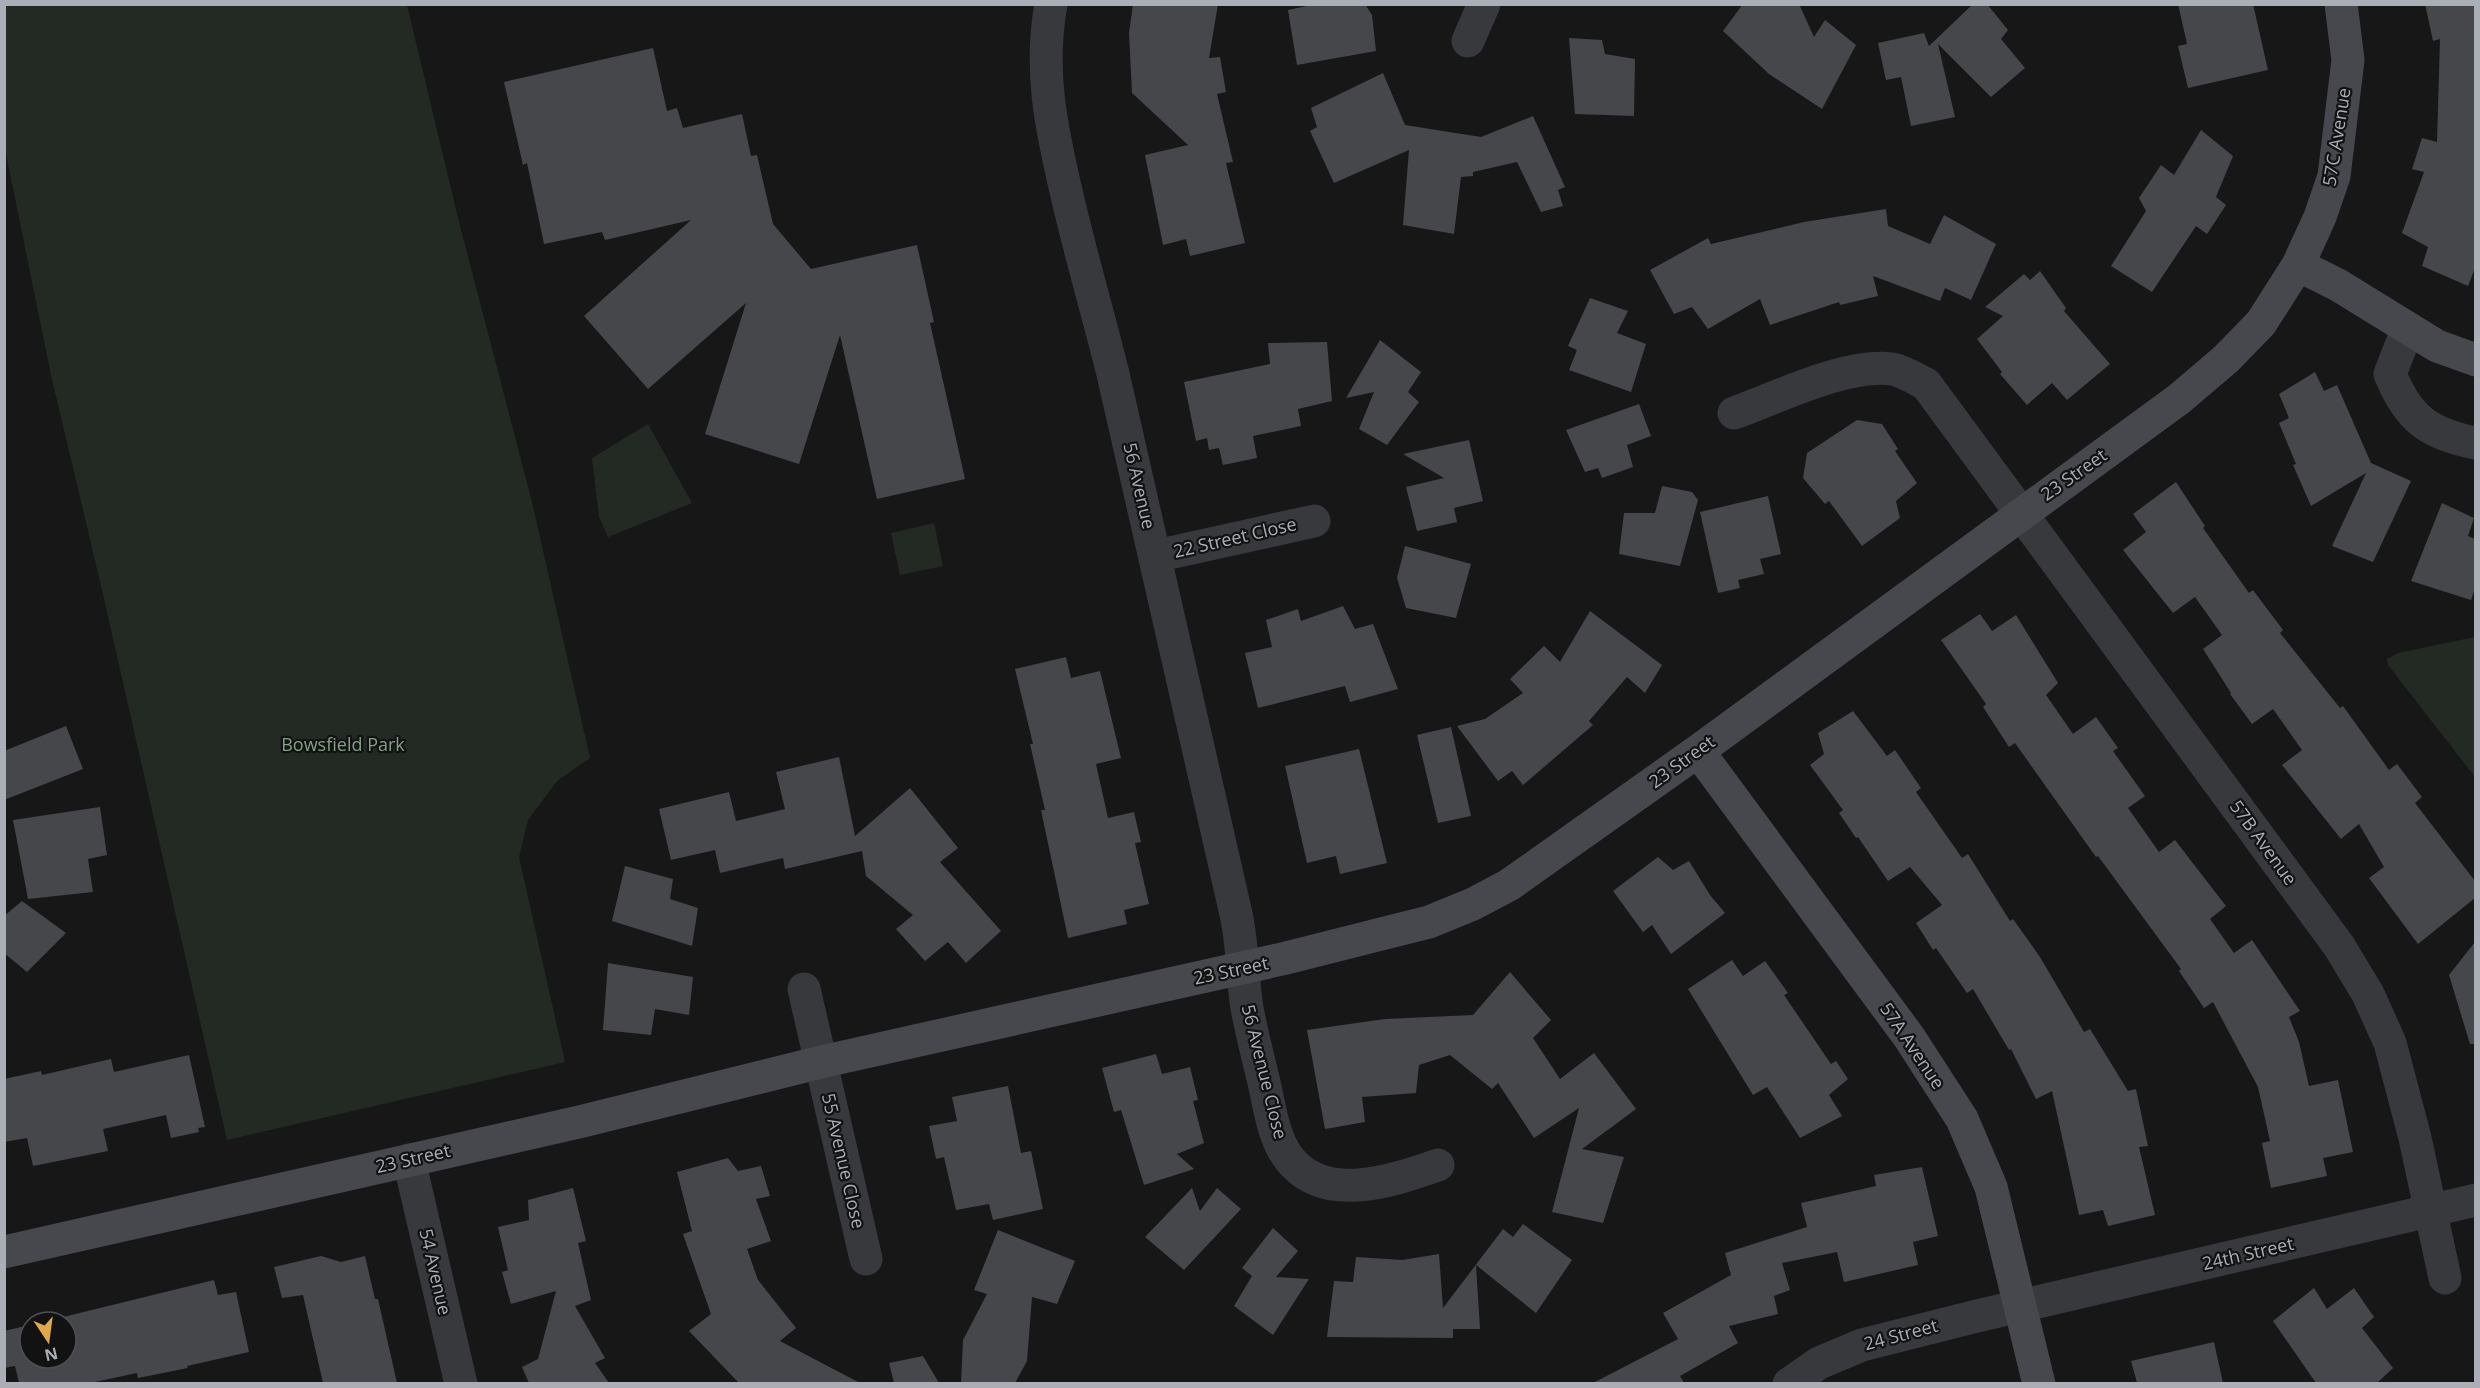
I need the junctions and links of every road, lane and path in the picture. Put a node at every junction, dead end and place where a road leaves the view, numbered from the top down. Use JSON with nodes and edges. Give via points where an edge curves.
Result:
{"nodes":[{"id":1,"x":1051,"y":4,"type":"edge"},
{"id":2,"x":1484,"y":4,"type":"edge"},
{"id":3,"x":2341,"y":4,"type":"edge"},
{"id":4,"x":1468,"y":41,"type":"dead end"},
{"id":5,"x":2298,"y":265,"type":"junction"},
{"id":6,"x":2408,"y":328,"type":"junction"},
{"id":7,"x":2475,"y":360,"type":"edge"},
{"id":8,"x":1734,"y":412,"type":"dead end"},
{"id":9,"x":2475,"y":443,"type":"edge"},
{"id":10,"x":2021,"y":513,"type":"junction"},
{"id":11,"x":1314,"y":521,"type":"dead end"},
{"id":12,"x":1156,"y":556,"type":"junction"},
{"id":13,"x":1698,"y":751,"type":"junction"},
{"id":14,"x":1242,"y":968,"type":"junction"},
{"id":15,"x":804,"y":989,"type":"dead end"},
{"id":16,"x":821,"y":1062,"type":"junction"},
{"id":17,"x":409,"y":1160,"type":"junction"},
{"id":18,"x":1438,"y":1165,"type":"dead end"},
{"id":19,"x":2475,"y":1200,"type":"edge"},
{"id":20,"x":2430,"y":1211,"type":"junction"},
{"id":21,"x":4,"y":1252,"type":"edge"},
{"id":22,"x":866,"y":1259,"type":"dead end"},
{"id":23,"x":2445,"y":1278,"type":"dead end"},
{"id":24,"x":2021,"y":1307,"type":"junction"},
{"id":25,"x":461,"y":1383,"type":"edge"},
{"id":26,"x":1789,"y":1383,"type":"edge"},
{"id":27,"x":2039,"y":1383,"type":"edge"}],
"edges":[{"from":1,"to":12,"type":"street","name":"56 Avenue","via":[[1045,59],[1046,100],[1076,241],[1105,343]]},
{"from":2,"to":4,"type":"street"},
{"from":3,"to":5,"type":"street","name":"57C Avenue","via":[[2348,60],[2334,176]]},
{"from":5,"to":6,"type":"street"},
{"from":5,"to":10,"type":"street","name":"23 Street","via":[[2261,323],[2226,359],[2178,399]]},
{"from":6,"to":7,"type":"street","via":[[2437,346]]},
{"from":6,"to":9,"type":"street","via":[[2390,374],[2407,408],[2437,433]]},
{"from":8,"to":10,"type":"street","name":"57B Avenue","via":[[1867,367],[1895,369],[1926,384]]},
{"from":10,"to":13,"type":"street","name":"23 Street"},
{"from":10,"to":20,"type":"street","name":"57B Avenue","via":[[2338,946],[2362,985],[2390,1043]]},
{"from":11,"to":12,"type":"street","name":"22 Street Close"},
{"from":12,"to":14,"type":"street","name":"56 Avenue","via":[[1238,922]]},
{"from":13,"to":14,"type":"street","name":"23 Street","via":[[1509,885],[1473,904],[1430,922]]},
{"from":13,"to":24,"type":"street","name":"57A Avenue","via":[[1909,1037],[1962,1119],[1991,1187]]},
{"from":14,"to":16,"type":"street","name":"23 Street"},
{"from":14,"to":18,"type":"street","name":"56 Avenue Close","via":[[1270,1113],[1289,1160],[1319,1182],[1348,1186],[1402,1177]]},
{"from":15,"to":16,"type":"street"},
{"from":16,"to":17,"type":"street","name":"23 Street"},
{"from":16,"to":22,"type":"street","name":"55 Avenue Close"},
{"from":17,"to":21,"type":"street","name":"23 Street"},
{"from":17,"to":25,"type":"street","name":"54 Avenue"},
{"from":19,"to":20,"type":"street","name":"24th Street"},
{"from":20,"to":23,"type":"street","name":"57B Avenue"},
{"from":20,"to":24,"type":"street","name":"24th Street"},
{"from":24,"to":26,"type":"street","name":"24 Street","via":[[1862,1345],[1819,1364]]},
{"from":24,"to":27,"type":"street","name":"57A Avenue"}]}
